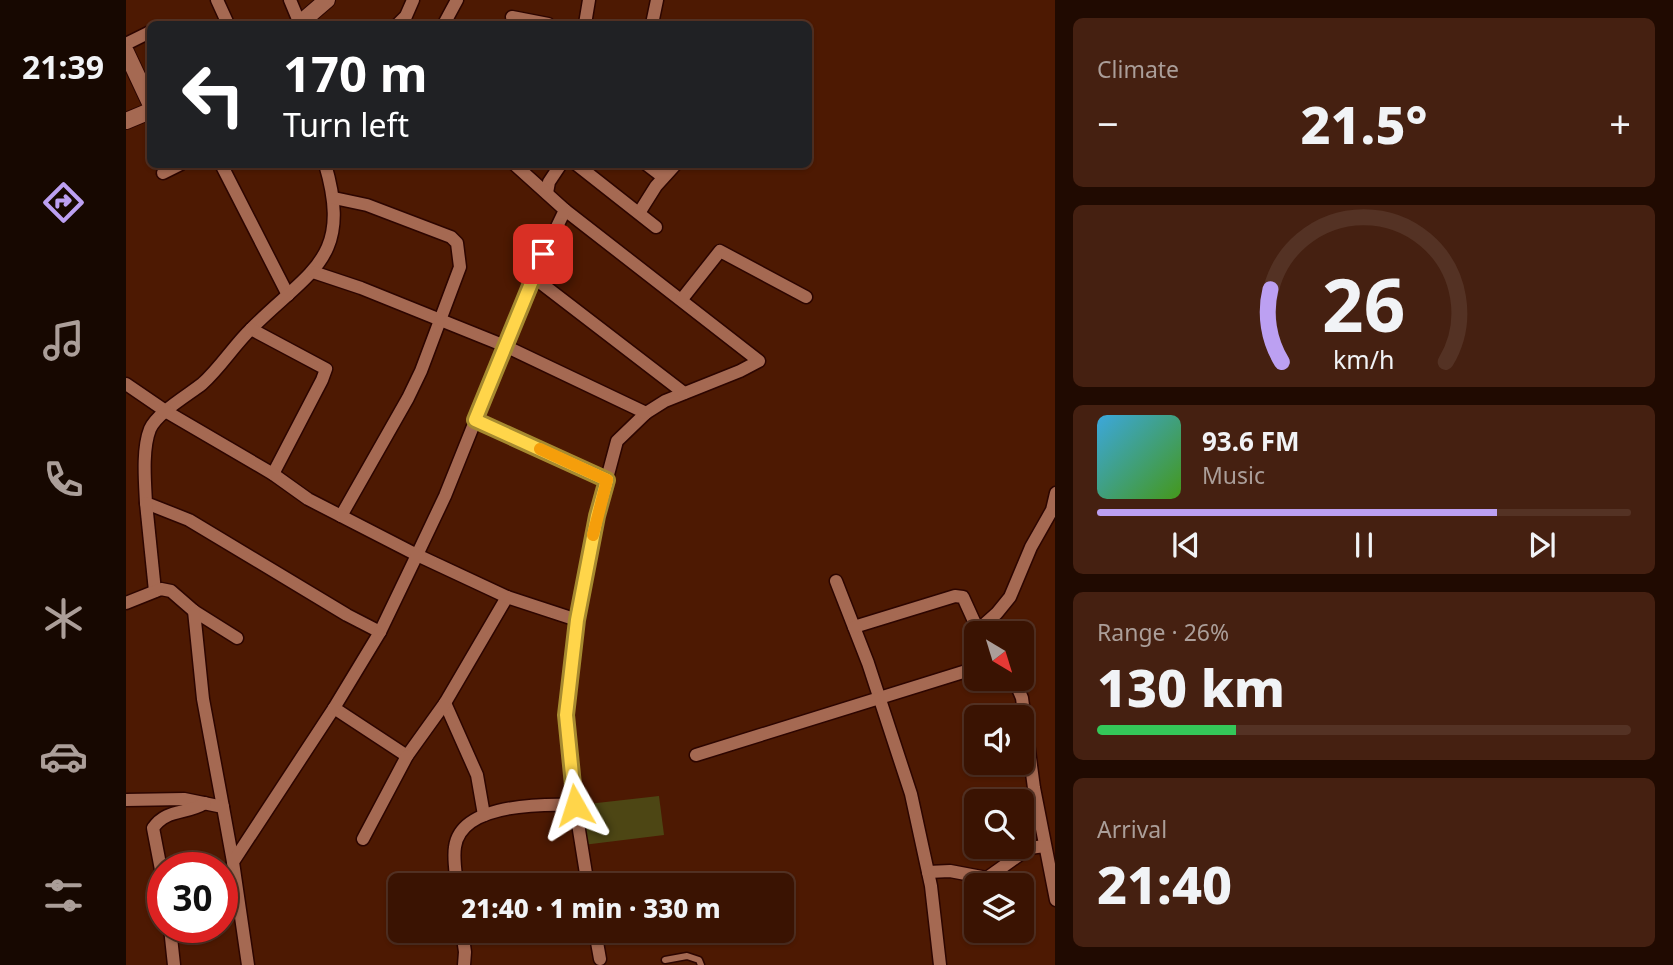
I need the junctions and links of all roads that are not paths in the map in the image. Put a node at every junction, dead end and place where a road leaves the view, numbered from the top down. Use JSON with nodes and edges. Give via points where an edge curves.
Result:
{"nodes":[{"id":1,"x":217,"y":0,"type":"edge"},
{"id":2,"x":290,"y":0,"type":"edge"},
{"id":3,"x":327,"y":0,"type":"edge"},
{"id":4,"x":413,"y":0,"type":"edge"},
{"id":5,"x":457,"y":0,"type":"edge"},
{"id":6,"x":589,"y":0,"type":"edge"},
{"id":7,"x":657,"y":0,"type":"edge"},
{"id":8,"x":512,"y":17,"type":"dead end"},
{"id":9,"x":227,"y":21,"type":"edge"},
{"id":10,"x":298,"y":21,"type":"edge"},
{"id":11,"x":302,"y":21,"type":"edge"},
{"id":12,"x":405,"y":21,"type":"edge"},
{"id":13,"x":446,"y":21,"type":"edge"},
{"id":14,"x":533,"y":21,"type":"edge"},
{"id":15,"x":586,"y":21,"type":"edge"},
{"id":16,"x":653,"y":21,"type":"edge"},
{"id":17,"x":147,"y":34,"type":"edge"},
{"id":18,"x":126,"y":44,"type":"edge"},
{"id":19,"x":126,"y":52,"type":"edge"},
{"id":20,"x":147,"y":97,"type":"edge"},
{"id":21,"x":147,"y":112,"type":"edge"},
{"id":22,"x":126,"y":121,"type":"edge"},
{"id":23,"x":173,"y":168,"type":"edge"},
{"id":24,"x":223,"y":168,"type":"edge"},
{"id":25,"x":326,"y":168,"type":"edge"},
{"id":26,"x":519,"y":168,"type":"edge"},
{"id":27,"x":558,"y":168,"type":"edge"},
{"id":28,"x":581,"y":168,"type":"edge"},
{"id":29,"x":651,"y":168,"type":"edge"},
{"id":30,"x":672,"y":168,"type":"edge"},
{"id":31,"x":163,"y":173,"type":"dead end"},
{"id":32,"x":663,"y":177,"type":"junction"},
{"id":33,"x":547,"y":193,"type":"junction"},
{"id":34,"x":334,"y":198,"type":"junction"},
{"id":35,"x":565,"y":210,"type":"junction"},
{"id":36,"x":639,"y":213,"type":"junction"},
{"id":37,"x":656,"y":227,"type":"dead end"},
{"id":38,"x":313,"y":272,"type":"junction"},
{"id":39,"x":533,"y":277,"type":"junction"},
{"id":40,"x":288,"y":295,"type":"junction"},
{"id":41,"x":806,"y":297,"type":"dead end"},
{"id":42,"x":682,"y":299,"type":"junction"},
{"id":43,"x":439,"y":320,"type":"junction"},
{"id":44,"x":251,"y":329,"type":"junction"},
{"id":45,"x":505,"y":346,"type":"junction"},
{"id":46,"x":126,"y":384,"type":"edge"},
{"id":47,"x":684,"y":393,"type":"junction"},
{"id":48,"x":167,"y":412,"type":"junction"},
{"id":49,"x":646,"y":413,"type":"junction"},
{"id":50,"x":475,"y":420,"type":"junction"},
{"id":51,"x":273,"y":474,"type":"junction"},
{"id":52,"x":607,"y":480,"type":"junction"},
{"id":53,"x":1055,"y":493,"type":"edge"},
{"id":54,"x":146,"y":503,"type":"junction"},
{"id":55,"x":341,"y":516,"type":"junction"},
{"id":56,"x":417,"y":555,"type":"junction"},
{"id":57,"x":836,"y":581,"type":"dead end"},
{"id":58,"x":155,"y":591,"type":"junction"},
{"id":59,"x":507,"y":597,"type":"junction"},
{"id":60,"x":126,"y":603,"type":"edge"},
{"id":61,"x":194,"y":611,"type":"junction"},
{"id":62,"x":577,"y":620,"type":"junction"},
{"id":63,"x":973,"y":621,"type":"edge"},
{"id":64,"x":989,"y":621,"type":"edge"},
{"id":65,"x":854,"y":628,"type":"junction"},
{"id":66,"x":380,"y":632,"type":"junction"},
{"id":67,"x":237,"y":638,"type":"dead end"},
{"id":68,"x":964,"y":672,"type":"edge"},
{"id":69,"x":1019,"y":691,"type":"edge"},
{"id":70,"x":879,"y":699,"type":"junction"},
{"id":71,"x":445,"y":703,"type":"junction"},
{"id":72,"x":334,"y":708,"type":"junction"},
{"id":73,"x":696,"y":755,"type":"dead end"},
{"id":74,"x":407,"y":756,"type":"junction"},
{"id":75,"x":126,"y":800,"type":"edge"},
{"id":76,"x":205,"y":803,"type":"junction"},
{"id":77,"x":575,"y":805,"type":"junction"},
{"id":78,"x":223,"y":807,"type":"junction"},
{"id":79,"x":485,"y":815,"type":"junction"},
{"id":80,"x":363,"y":839,"type":"dead end"},
{"id":81,"x":1045,"y":846,"type":"junction"},
{"id":82,"x":158,"y":852,"type":"edge"},
{"id":83,"x":231,"y":852,"type":"edge"},
{"id":84,"x":238,"y":854,"type":"edge"},
{"id":85,"x":928,"y":872,"type":"junction"},
{"id":86,"x":456,"y":873,"type":"edge"},
{"id":87,"x":586,"y":873,"type":"edge"},
{"id":88,"x":238,"y":896,"type":"edge"},
{"id":89,"x":1055,"y":900,"type":"edge"},
{"id":90,"x":172,"y":943,"type":"edge"},
{"id":91,"x":464,"y":943,"type":"edge"},
{"id":92,"x":597,"y":943,"type":"edge"},
{"id":93,"x":600,"y":958,"type":"dead end"},
{"id":94,"x":665,"y":960,"type":"dead end"},
{"id":95,"x":174,"y":965,"type":"edge"},
{"id":96,"x":248,"y":965,"type":"edge"},
{"id":97,"x":464,"y":965,"type":"edge"},
{"id":98,"x":701,"y":965,"type":"edge"},
{"id":99,"x":940,"y":965,"type":"edge"}],
"edges":[{"from":1,"to":9,"type":"street"},
{"from":2,"to":10,"type":"street"},
{"from":3,"to":11,"type":"street"},
{"from":4,"to":12,"type":"street"},
{"from":5,"to":13,"type":"street"},
{"from":6,"to":15,"type":"street"},
{"from":7,"to":16,"type":"street"},
{"from":8,"to":14,"type":"street"},
{"from":17,"to":18,"type":"street"},
{"from":19,"to":20,"type":"street"},
{"from":21,"to":22,"type":"street"},
{"from":23,"to":31,"type":"street"},
{"from":24,"to":40,"type":"street"},
{"from":25,"to":34,"type":"street"},
{"from":26,"to":33,"type":"street"},
{"from":27,"to":33,"type":"street"},
{"from":28,"to":36,"type":"street"},
{"from":29,"to":32,"type":"street"},
{"from":30,"to":32,"type":"street"},
{"from":32,"to":36,"type":"street"},
{"from":33,"to":35,"type":"street"},
{"from":34,"to":38,"type":"street","via":[[331,242]]},
{"from":34,"to":43,"type":"street","via":[[388,213],[457,243],[460,267]]},
{"from":35,"to":39,"type":"street"},
{"from":35,"to":42,"type":"street"},
{"from":36,"to":37,"type":"street"},
{"from":38,"to":40,"type":"street"},
{"from":38,"to":43,"type":"street"},
{"from":39,"to":45,"type":"street"},
{"from":39,"to":47,"type":"street"},
{"from":40,"to":44,"type":"street"},
{"from":41,"to":42,"type":"street","via":[[720,251]]},
{"from":42,"to":47,"type":"street","via":[[759,361]]},
{"from":43,"to":45,"type":"street"},
{"from":43,"to":55,"type":"street","via":[[408,398]]},
{"from":44,"to":48,"type":"street","via":[[204,382]]},
{"from":44,"to":51,"type":"street","via":[[326,369]]},
{"from":45,"to":49,"type":"street"},
{"from":45,"to":50,"type":"street"},
{"from":46,"to":48,"type":"street"},
{"from":47,"to":49,"type":"street"},
{"from":48,"to":51,"type":"street"},
{"from":48,"to":54,"type":"street","via":[[149,432]]},
{"from":49,"to":52,"type":"street","via":[[617,441]]},
{"from":50,"to":52,"type":"street"},
{"from":50,"to":56,"type":"street"},
{"from":51,"to":55,"type":"street"},
{"from":52,"to":62,"type":"street"},
{"from":53,"to":64,"type":"street","via":[[1052,510],[1010,597]]},
{"from":54,"to":58,"type":"street"},
{"from":54,"to":66,"type":"street","via":[[190,520]]},
{"from":55,"to":56,"type":"street"},
{"from":56,"to":59,"type":"street"},
{"from":56,"to":66,"type":"street"},
{"from":57,"to":65,"type":"street"},
{"from":58,"to":60,"type":"street"},
{"from":58,"to":61,"type":"street","via":[[171,592]]},
{"from":59,"to":62,"type":"street"},
{"from":59,"to":71,"type":"street"},
{"from":61,"to":67,"type":"street"},
{"from":61,"to":78,"type":"street","via":[[203,699]]},
{"from":62,"to":77,"type":"street","via":[[566,715]]},
{"from":63,"to":65,"type":"street","via":[[963,597],[955,596]]},
{"from":65,"to":70,"type":"street"},
{"from":66,"to":72,"type":"street"},
{"from":68,"to":70,"type":"street"},
{"from":69,"to":81,"type":"street"},
{"from":70,"to":73,"type":"street"},
{"from":70,"to":85,"type":"street","via":[[911,794]]},
{"from":71,"to":74,"type":"street"},
{"from":71,"to":79,"type":"street","via":[[478,775]]},
{"from":72,"to":74,"type":"street"},
{"from":72,"to":84,"type":"street"},
{"from":74,"to":80,"type":"street"},
{"from":75,"to":76,"type":"street"},
{"from":76,"to":78,"type":"street"},
{"from":76,"to":82,"type":"street","via":[[160,819],[153,828]]},
{"from":77,"to":79,"type":"street","via":[[534,804]]},
{"from":77,"to":87,"type":"street"},
{"from":78,"to":83,"type":"street"},
{"from":79,"to":86,"type":"street","via":[[467,825],[455,845]]},
{"from":81,"to":85,"type":"street","via":[[1029,848],[987,878]]},
{"from":81,"to":89,"type":"street"},
{"from":85,"to":99,"type":"street"},
{"from":88,"to":96,"type":"street"},
{"from":90,"to":95,"type":"street"},
{"from":91,"to":97,"type":"street"},
{"from":92,"to":93,"type":"street"},
{"from":94,"to":98,"type":"lane","via":[[687,956]]}]}
